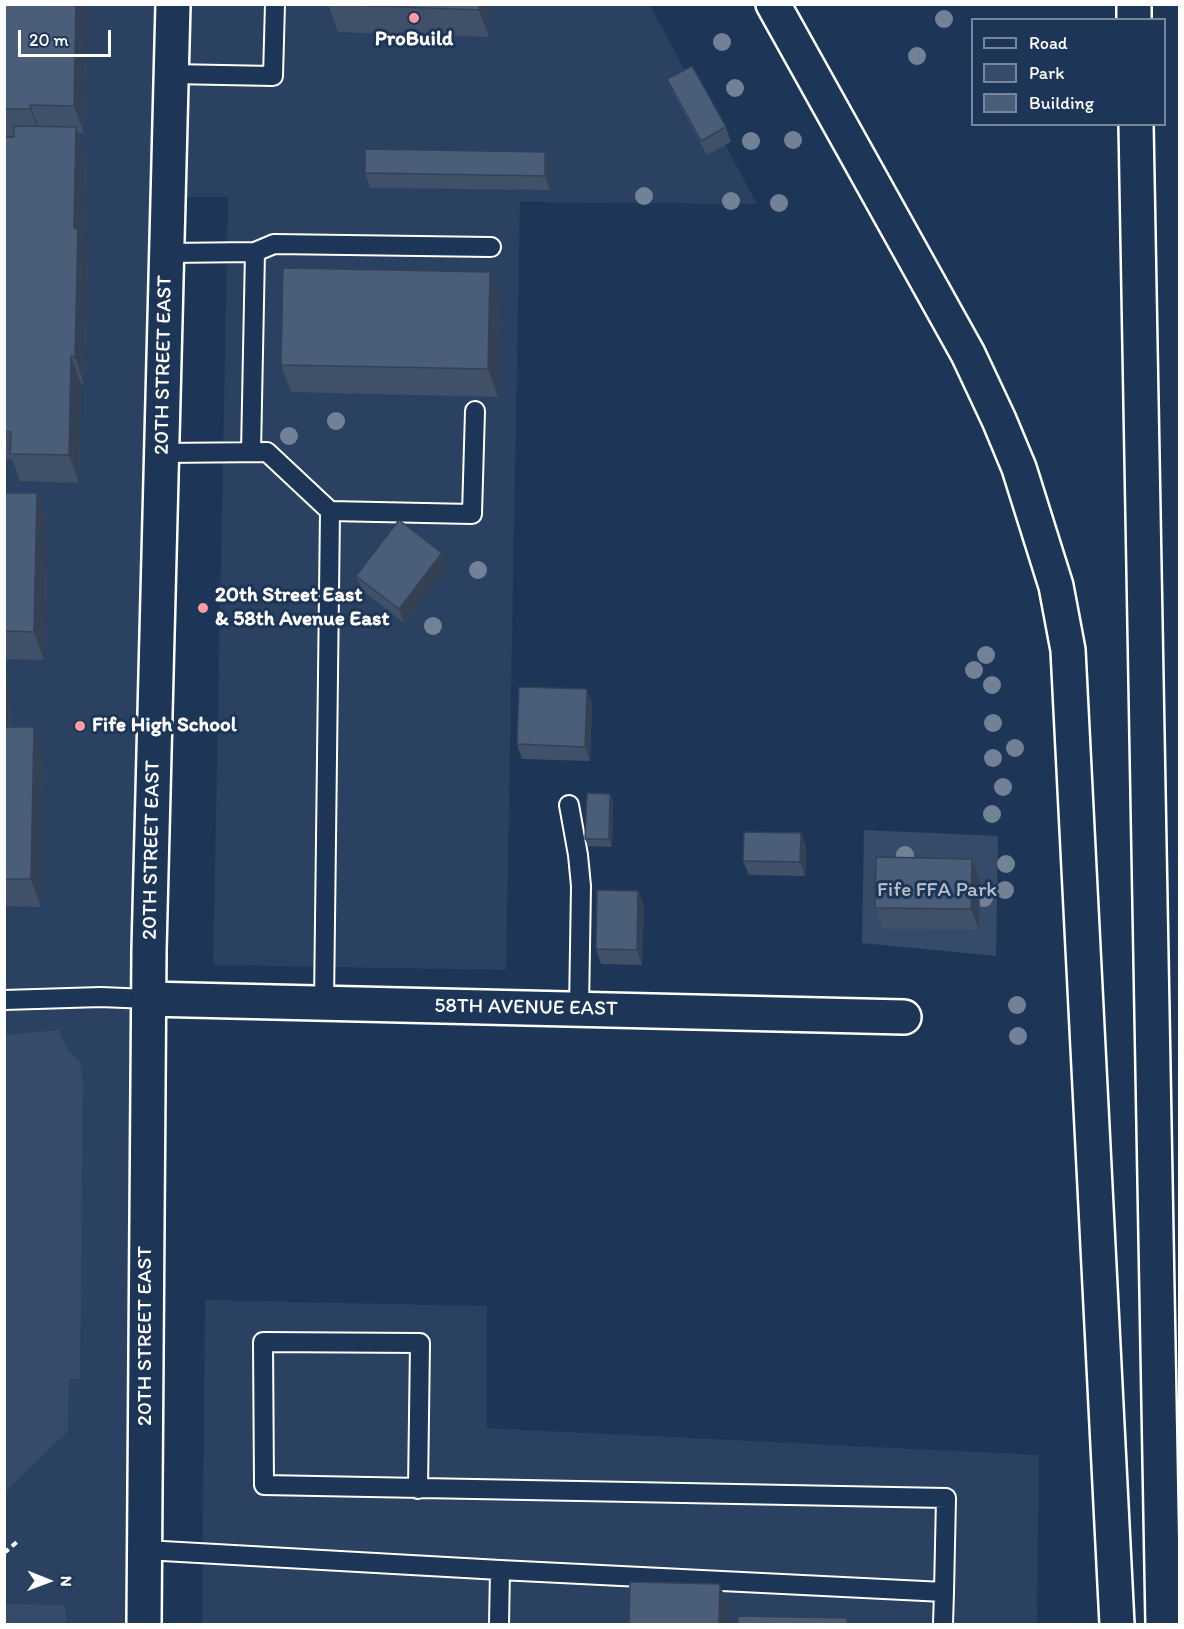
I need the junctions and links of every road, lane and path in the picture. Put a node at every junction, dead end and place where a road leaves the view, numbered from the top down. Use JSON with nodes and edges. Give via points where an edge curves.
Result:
{"nodes":[{"id":1,"x":173,"y":4,"type":"edge"},
{"id":2,"x":275,"y":4,"type":"edge"},
{"id":3,"x":773,"y":4,"type":"edge"},
{"id":4,"x":172,"y":74,"type":"junction"},
{"id":5,"x":1136,"y":126,"type":"edge"},
{"id":6,"x":492,"y":247,"type":"dead end"},
{"id":7,"x":255,"y":252,"type":"junction"},
{"id":8,"x":167,"y":253,"type":"junction"},
{"id":9,"x":475,"y":411,"type":"dead end"},
{"id":10,"x":251,"y":452,"type":"junction"},
{"id":11,"x":162,"y":453,"type":"junction"},
{"id":12,"x":330,"y":511,"type":"junction"},
{"id":13,"x":569,"y":805,"type":"dead end"},
{"id":14,"x":148,"y":999,"type":"junction"},
{"id":15,"x":4,"y":1000,"type":"edge"},
{"id":16,"x":324,"y":1003,"type":"junction"},
{"id":17,"x":579,"y":1009,"type":"junction"},
{"id":18,"x":904,"y":1017,"type":"dead end"},
{"id":19,"x":418,"y":1489,"type":"junction"},
{"id":20,"x":17,"y":1542,"type":"dead end"},
{"id":21,"x":145,"y":1550,"type":"junction"},
{"id":22,"x":4,"y":1553,"type":"edge"},
{"id":23,"x":500,"y":1570,"type":"junction"},
{"id":24,"x":944,"y":1592,"type":"junction"},
{"id":25,"x":144,"y":1624,"type":"edge"},
{"id":26,"x":499,"y":1624,"type":"edge"},
{"id":27,"x":943,"y":1624,"type":"edge"},
{"id":28,"x":1117,"y":1624,"type":"edge"},
{"id":29,"x":1162,"y":1624,"type":"edge"}],
"edges":[{"from":1,"to":4,"type":"main road","name":"20TH STREET EAST"},
{"from":2,"to":4,"type":"lane","via":[[273,76]]},
{"from":3,"to":28,"type":"main road","via":[[968,354],[1019,468],[1056,586],[1068,650]]},
{"from":4,"to":8,"type":"main road","name":"20TH STREET EAST"},
{"from":5,"to":29,"type":"main road"},
{"from":6,"to":7,"type":"lane","via":[[274,244]]},
{"from":7,"to":8,"type":"lane"},
{"from":7,"to":10,"type":"lane"},
{"from":8,"to":11,"type":"main road","name":"20TH STREET EAST"},
{"from":9,"to":12,"type":"lane","via":[[472,514]]},
{"from":10,"to":11,"type":"lane"},
{"from":10,"to":12,"type":"lane","via":[[267,452]]},
{"from":11,"to":14,"type":"main road","name":"20TH STREET EAST"},
{"from":12,"to":16,"type":"lane"},
{"from":13,"to":17,"type":"lane","via":[[581,886]]},
{"from":14,"to":15,"type":"lane"},
{"from":14,"to":16,"type":"main road","name":"58TH AVENUE EAST"},
{"from":14,"to":21,"type":"main road","name":"20TH STREET EAST"},
{"from":16,"to":17,"type":"main road","name":"58TH AVENUE EAST"},
{"from":17,"to":18,"type":"main road","name":"58TH AVENUE EAST"},
{"from":19,"to":19,"type":"lane","via":[[264,1485],[262,1342],[420,1343]]},
{"from":19,"to":24,"type":"lane","via":[[946,1498]]},
{"from":20,"to":22,"type":"path"},
{"from":21,"to":23,"type":"lane"},
{"from":21,"to":25,"type":"main road","name":"20TH STREET EAST"},
{"from":23,"to":24,"type":"lane"},
{"from":23,"to":26,"type":"lane"},
{"from":24,"to":27,"type":"lane"}]}
